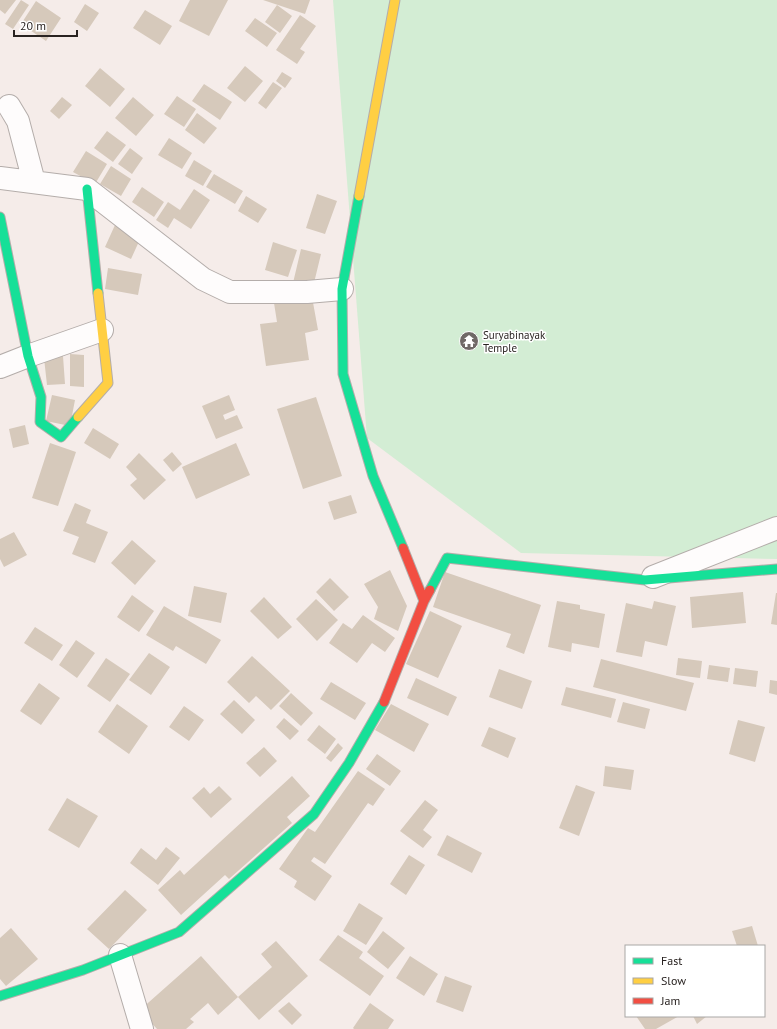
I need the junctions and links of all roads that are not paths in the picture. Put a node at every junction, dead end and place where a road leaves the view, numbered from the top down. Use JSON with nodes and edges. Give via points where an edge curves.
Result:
{"nodes":[{"id":1,"x":394,"y":0,"type":"edge"},
{"id":2,"x":9,"y":106,"type":"dead end"},
{"id":3,"x":0,"y":178,"type":"edge"},
{"id":4,"x":34,"y":182,"type":"junction"},
{"id":5,"x":87,"y":188,"type":"junction"},
{"id":6,"x":0,"y":216,"type":"edge"},
{"id":7,"x":342,"y":289,"type":"junction"},
{"id":8,"x":102,"y":330,"type":"junction"},
{"id":9,"x":28,"y":356,"type":"junction"},
{"id":10,"x":0,"y":367,"type":"edge"},
{"id":11,"x":777,"y":528,"type":"edge"},
{"id":12,"x":777,"y":569,"type":"edge"},
{"id":13,"x":645,"y":580,"type":"junction"},
{"id":14,"x":424,"y":601,"type":"junction"},
{"id":15,"x":120,"y":955,"type":"junction"},
{"id":16,"x":0,"y":996,"type":"edge"},
{"id":17,"x":142,"y":1029,"type":"edge"}],
"edges":[{"from":1,"to":7,"type":"main road"},
{"from":2,"to":4,"type":"street","via":[[18,121]]},
{"from":3,"to":4,"type":"street"},
{"from":4,"to":5,"type":"street"},
{"from":5,"to":7,"type":"street","via":[[203,279],[230,292],[307,292]]},
{"from":5,"to":8,"type":"main road"},
{"from":6,"to":9,"type":"main road"},
{"from":7,"to":14,"type":"main road","via":[[343,374],[373,476]]},
{"from":8,"to":9,"type":"street"},
{"from":8,"to":9,"type":"main road","via":[[108,383],[61,437],[40,422],[41,397]]},
{"from":9,"to":10,"type":"street"},
{"from":11,"to":13,"type":"street"},
{"from":12,"to":13,"type":"main road"},
{"from":13,"to":14,"type":"main road","via":[[447,558]]},
{"from":14,"to":15,"type":"main road","via":[[387,696],[349,763],[314,814],[179,932]]},
{"from":15,"to":16,"type":"main road","via":[[83,970]]},
{"from":15,"to":17,"type":"street"}]}
